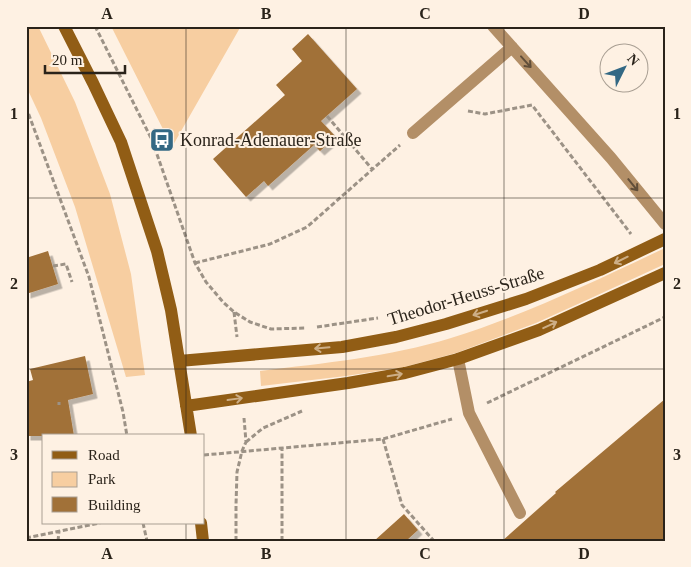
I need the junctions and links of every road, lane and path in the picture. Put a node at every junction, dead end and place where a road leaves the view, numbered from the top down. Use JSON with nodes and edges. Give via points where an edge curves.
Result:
{"nodes":[{"id":1,"x":64,"y":26,"type":"edge"},
{"id":2,"x":95,"y":26,"type":"edge"},
{"id":3,"x":493,"y":26,"type":"edge"},
{"id":4,"x":512,"y":47,"type":"junction"},
{"id":5,"x":450,"y":101,"type":"junction"},
{"id":6,"x":26,"y":107,"type":"edge"},
{"id":7,"x":326,"y":116,"type":"dead end"},
{"id":8,"x":413,"y":133,"type":"joint"},
{"id":9,"x":372,"y":169,"type":"junction"},
{"id":10,"x":665,"y":224,"type":"edge"},
{"id":11,"x":624,"y":238,"type":"dead end"},
{"id":12,"x":665,"y":238,"type":"edge"},
{"id":13,"x":195,"y":263,"type":"junction"},
{"id":14,"x":53,"y":266,"type":"dead end"},
{"id":15,"x":665,"y":273,"type":"edge"},
{"id":16,"x":72,"y":282,"type":"dead end"},
{"id":17,"x":380,"y":318,"type":"dead end"},
{"id":18,"x":458,"y":359,"type":"junction"},
{"id":19,"x":179,"y":361,"type":"junction"},
{"id":20,"x":186,"y":406,"type":"junction"},
{"id":21,"x":128,"y":434,"type":"edge"},
{"id":22,"x":191,"y":434,"type":"edge"},
{"id":23,"x":383,"y":439,"type":"dead end"},
{"id":24,"x":246,"y":442,"type":"dead end"},
{"id":25,"x":282,"y":448,"type":"dead end"},
{"id":26,"x":242,"y":451,"type":"junction"},
{"id":27,"x":205,"y":455,"type":"edge"},
{"id":28,"x":520,"y":513,"type":"dead end"},
{"id":29,"x":95,"y":524,"type":"edge"},
{"id":30,"x":143,"y":524,"type":"edge"},
{"id":31,"x":201,"y":524,"type":"edge"},
{"id":32,"x":59,"y":531,"type":"junction"},
{"id":33,"x":26,"y":538,"type":"edge"},
{"id":34,"x":58,"y":541,"type":"edge"},
{"id":35,"x":147,"y":541,"type":"edge"},
{"id":36,"x":202,"y":541,"type":"edge"},
{"id":37,"x":236,"y":541,"type":"edge"},
{"id":38,"x":282,"y":541,"type":"edge"},
{"id":39,"x":434,"y":541,"type":"edge"}],
"edges":[{"from":1,"to":19,"type":"main road","via":[[121,142],[157,251]]},
{"from":2,"to":13,"type":"path","via":[[152,140]]},
{"from":3,"to":4,"type":"street"},
{"from":4,"to":5,"type":"street"},
{"from":4,"to":10,"type":"street","one_way":true},
{"from":5,"to":8,"type":"street"},
{"from":5,"to":11,"type":"path","via":[[461,109],[484,114],[532,105],[632,235]]},
{"from":6,"to":21,"type":"path","via":[[88,276]]},
{"from":7,"to":9,"type":"path"},
{"from":8,"to":9,"type":"path"},
{"from":9,"to":13,"type":"path","via":[[307,227],[270,244]]},
{"from":12,"to":19,"type":"main road","name":"Theodor-Heuss-Straße","one_way":true,"via":[[600,270],[526,299],[396,337],[342,347]]},
{"from":13,"to":17,"type":"path","via":[[222,302],[250,322],[264,327],[312,328]]},
{"from":14,"to":16,"type":"path","via":[[66,264]]},
{"from":18,"to":15,"type":"main road","one_way":true,"via":[[539,330]]},
{"from":20,"to":18,"type":"main road","one_way":true,"via":[[348,383]]},
{"from":18,"to":28,"type":"street","via":[[469,412]]},
{"from":19,"to":20,"type":"main road"},
{"from":20,"to":22,"type":"main road"},
{"from":23,"to":39,"type":"path","via":[[402,505]]},
{"from":24,"to":26,"type":"path"},
{"from":25,"to":38,"type":"path"},
{"from":26,"to":27,"type":"path"},
{"from":26,"to":37,"type":"path","via":[[237,472]]},
{"from":29,"to":32,"type":"path"},
{"from":30,"to":35,"type":"path"},
{"from":31,"to":36,"type":"main road"},
{"from":32,"to":33,"type":"path"},
{"from":32,"to":34,"type":"path"}]}
